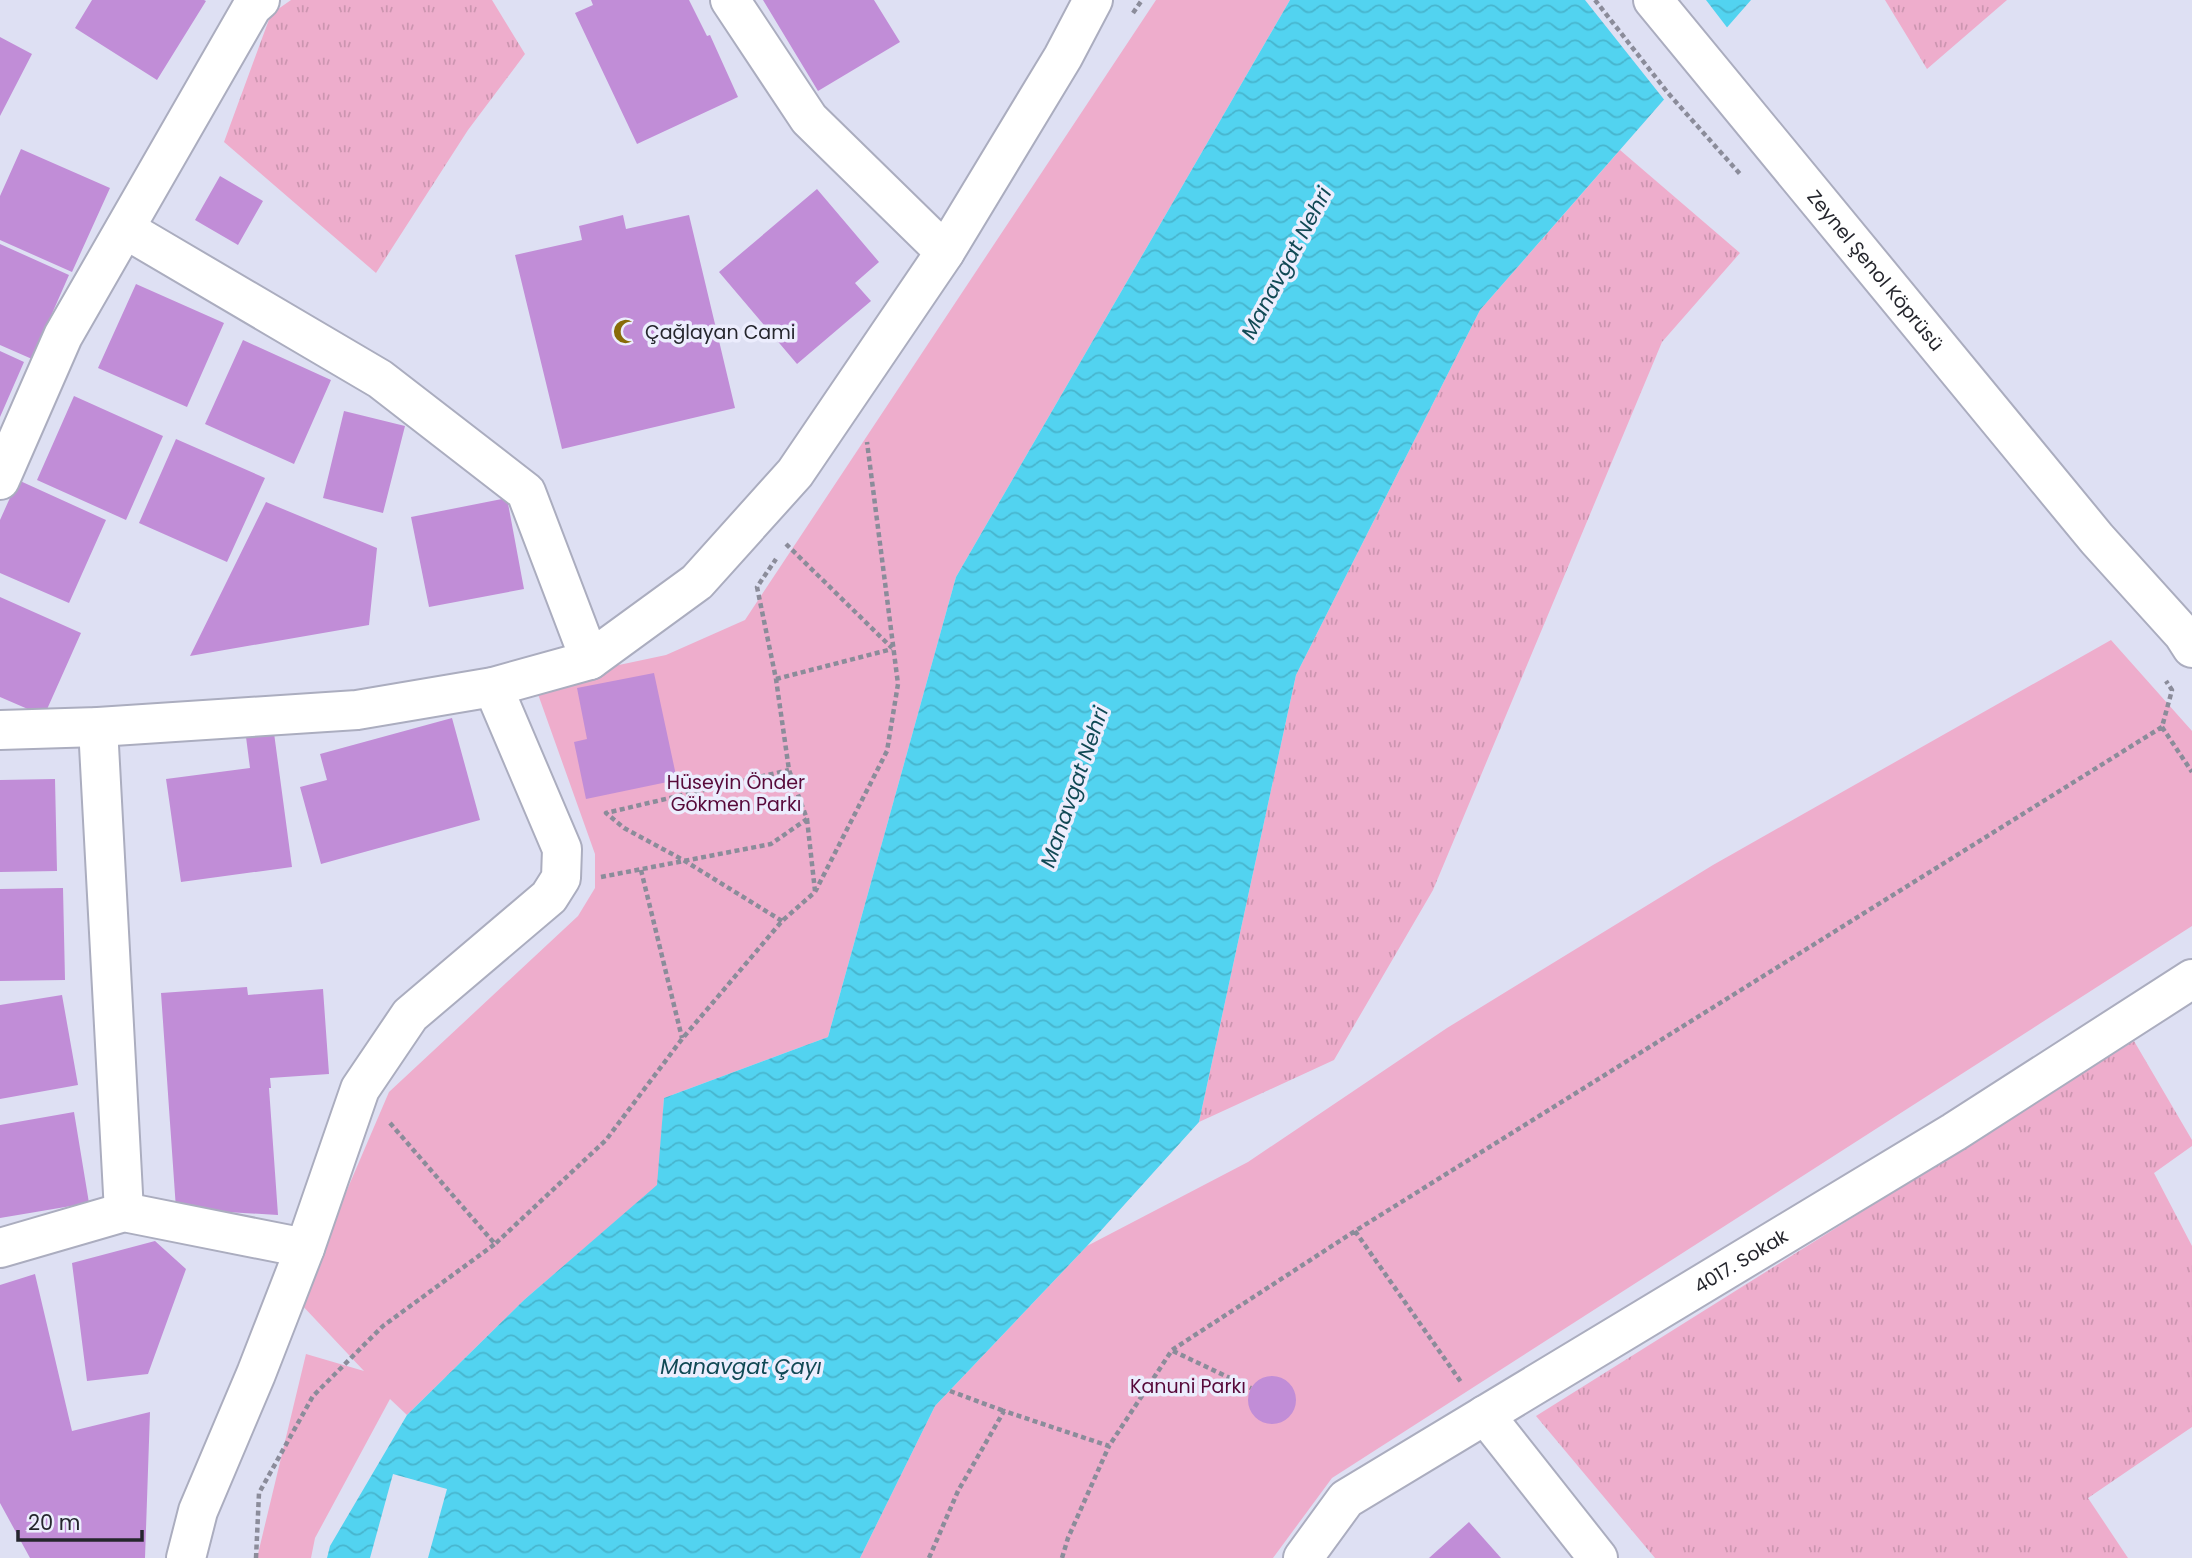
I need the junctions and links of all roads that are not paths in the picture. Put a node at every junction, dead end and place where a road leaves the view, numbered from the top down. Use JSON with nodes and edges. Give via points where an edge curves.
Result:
{"nodes":[{"id":1,"x":730,"y":0,"type":"edge"},
{"id":2,"x":1093,"y":0,"type":"edge"},
{"id":3,"x":1653,"y":0,"type":"edge"},
{"id":4,"x":251,"y":2,"type":"edge"},
{"id":5,"x":125,"y":229,"type":"junction"},
{"id":6,"x":945,"y":252,"type":"junction"},
{"id":7,"x":0,"y":480,"type":"edge"},
{"id":8,"x":2192,"y":649,"type":"edge"},
{"id":9,"x":590,"y":660,"type":"junction"},
{"id":10,"x":493,"y":687,"type":"junction"},
{"id":11,"x":98,"y":726,"type":"junction"},
{"id":12,"x":0,"y":730,"type":"edge"},
{"id":13,"x":2192,"y":979,"type":"edge"},
{"id":14,"x":124,"y":1212,"type":"junction"},
{"id":15,"x":0,"y":1248,"type":"edge"},
{"id":16,"x":305,"y":1248,"type":"junction"},
{"id":17,"x":1485,"y":1415,"type":"junction"},
{"id":18,"x":186,"y":1558,"type":"edge"},
{"id":19,"x":1303,"y":1558,"type":"edge"},
{"id":20,"x":1598,"y":1558,"type":"edge"}],
"edges":[{"from":1,"to":6,"type":"street","via":[[809,119]]},
{"from":2,"to":6,"type":"street"},
{"from":3,"to":8,"type":"street","name":"Zeynel Şenol Köprüsü"},
{"from":4,"to":5,"type":"street"},
{"from":5,"to":7,"type":"street","via":[[63,336]]},
{"from":5,"to":9,"type":"street","via":[[380,379],[526,492]]},
{"from":6,"to":9,"type":"street","via":[[794,473],[697,582]]},
{"from":9,"to":10,"type":"street"},
{"from":10,"to":11,"type":"street","via":[[357,710]]},
{"from":10,"to":16,"type":"street","via":[[562,849],[561,878],[549,897],[410,1015],[360,1089]]},
{"from":11,"to":12,"type":"street"},
{"from":11,"to":14,"type":"street"},
{"from":13,"to":17,"type":"street","name":"4017. Sokak","via":[[1954,1132]]},
{"from":14,"to":15,"type":"street"},
{"from":14,"to":16,"type":"street"},
{"from":16,"to":18,"type":"street","via":[[198,1511]]},
{"from":17,"to":19,"type":"street","name":"4017. Sokak","via":[[1346,1499]]},
{"from":17,"to":20,"type":"street"}]}
